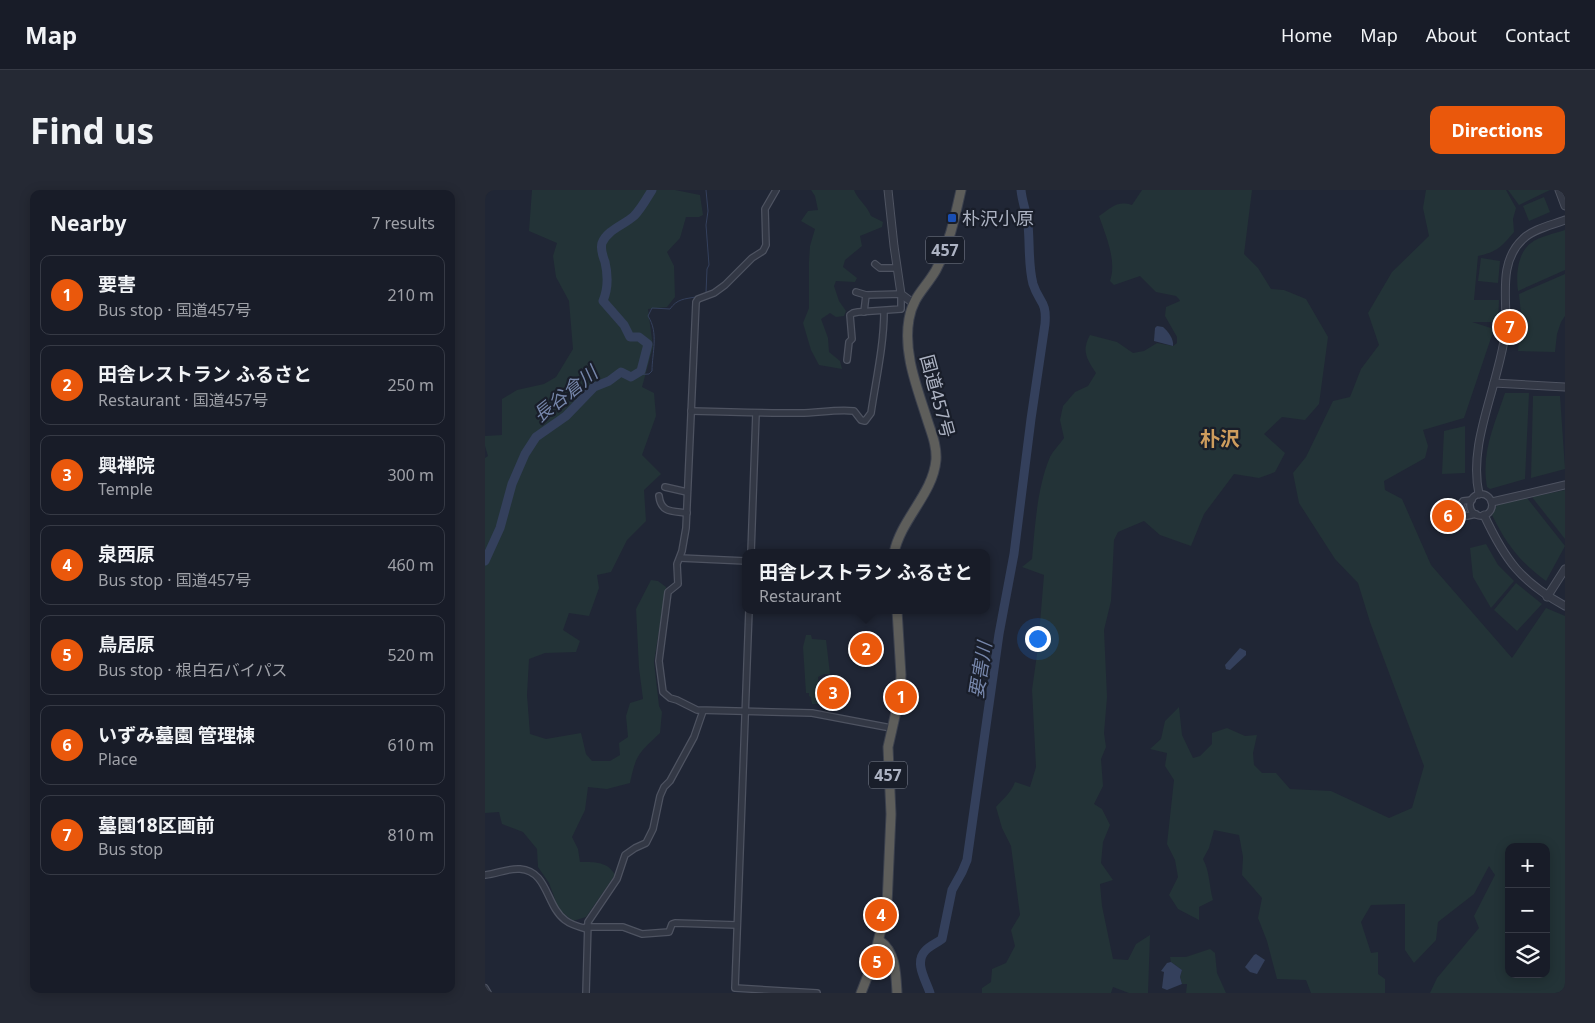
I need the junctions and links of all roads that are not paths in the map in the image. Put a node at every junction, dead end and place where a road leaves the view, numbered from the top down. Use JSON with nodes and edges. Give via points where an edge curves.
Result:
{"nodes":[{"id":1,"x":776,"y":190,"type":"edge"},
{"id":2,"x":888,"y":190,"type":"edge"},
{"id":3,"x":961,"y":190,"type":"edge"},
{"id":4,"x":1559,"y":190,"type":"edge"},
{"id":5,"x":1565,"y":206,"type":"edge"},
{"id":6,"x":1565,"y":220,"type":"edge"},
{"id":7,"x":875,"y":264,"type":"dead end"},
{"id":8,"x":897,"y":268,"type":"junction"},
{"id":9,"x":857,"y":292,"type":"dead end"},
{"id":10,"x":901,"y":294,"type":"junction"},
{"id":11,"x":867,"y":295,"type":"junction"},
{"id":12,"x":913,"y":303,"type":"junction"},
{"id":13,"x":884,"y":311,"type":"junction"},
{"id":14,"x":864,"y":312,"type":"junction"},
{"id":15,"x":847,"y":360,"type":"dead end"},
{"id":16,"x":1494,"y":383,"type":"junction"},
{"id":17,"x":1565,"y":387,"type":"edge"},
{"id":18,"x":691,"y":411,"type":"junction"},
{"id":19,"x":756,"y":413,"type":"junction"},
{"id":20,"x":1565,"y":485,"type":"edge"},
{"id":21,"x":665,"y":487,"type":"dead end"},
{"id":22,"x":687,"y":492,"type":"junction"},
{"id":23,"x":1479,"y":494,"type":"junction"},
{"id":24,"x":659,"y":496,"type":"dead end"},
{"id":25,"x":1472,"y":500,"type":"junction"},
{"id":26,"x":1492,"y":502,"type":"junction"},
{"id":27,"x":687,"y":513,"type":"junction"},
{"id":28,"x":1480,"y":514,"type":"junction"},
{"id":29,"x":751,"y":549,"type":"edge"},
{"id":30,"x":895,"y":549,"type":"edge"},
{"id":31,"x":680,"y":558,"type":"junction"},
{"id":32,"x":742,"y":561,"type":"edge"},
{"id":33,"x":1565,"y":569,"type":"edge"},
{"id":34,"x":1547,"y":597,"type":"junction"},
{"id":35,"x":1565,"y":606,"type":"edge"},
{"id":36,"x":749,"y":614,"type":"edge"},
{"id":37,"x":897,"y":614,"type":"edge"},
{"id":38,"x":703,"y":711,"type":"junction"},
{"id":39,"x":745,"y":712,"type":"junction"},
{"id":40,"x":891,"y":728,"type":"junction"},
{"id":41,"x":485,"y":875,"type":"edge"},
{"id":42,"x":737,"y":925,"type":"junction"},
{"id":43,"x":586,"y":928,"type":"junction"},
{"id":44,"x":880,"y":940,"type":"junction"},
{"id":45,"x":485,"y":988,"type":"edge"},
{"id":46,"x":735,"y":991,"type":"edge"},
{"id":47,"x":488,"y":993,"type":"edge"},
{"id":48,"x":586,"y":993,"type":"edge"},
{"id":49,"x":817,"y":993,"type":"edge"},
{"id":50,"x":861,"y":993,"type":"edge"},
{"id":51,"x":897,"y":993,"type":"edge"}],
"edges":[{"from":1,"to":18,"type":"street","via":[[765,209],[766,245],[763,251],[725,285],[696,302]]},
{"from":2,"to":8,"type":"street"},
{"from":3,"to":12,"type":"highway","name":"国道457号","number":"457","via":[[949,240],[935,271]]},
{"from":4,"to":5,"type":"street"},
{"from":6,"to":16,"type":"street","via":[[1523,238],[1508,263],[1505,335]]},
{"from":7,"to":8,"type":"street","via":[[880,268]]},
{"from":8,"to":10,"type":"street"},
{"from":9,"to":11,"type":"street"},
{"from":10,"to":11,"type":"street"},
{"from":10,"to":12,"type":"street"},
{"from":10,"to":13,"type":"street","via":[[901,309]]},
{"from":11,"to":14,"type":"street"},
{"from":12,"to":30,"type":"highway","name":"国道457号","number":"457","via":[[907,328],[910,359],[935,444],[936,459],[928,486]]},
{"from":13,"to":14,"type":"street"},
{"from":13,"to":19,"type":"street","via":[[884,336],[871,413],[867,419],[863,421],[854,412],[844,410]]},
{"from":14,"to":15,"type":"street","via":[[853,312],[850,316],[852,339]]},
{"from":16,"to":17,"type":"street"},
{"from":16,"to":23,"type":"street","via":[[1479,439],[1476,476]]},
{"from":18,"to":19,"type":"street"},
{"from":18,"to":22,"type":"street"},
{"from":19,"to":29,"type":"street"},
{"from":20,"to":26,"type":"street"},
{"from":21,"to":22,"type":"street"},
{"from":22,"to":27,"type":"street"},
{"from":23,"to":25,"type":"street"},
{"from":23,"to":26,"type":"street"},
{"from":24,"to":27,"type":"street","via":[[665,509]]},
{"from":25,"to":28,"type":"street","via":[[1471,507]]},
{"from":25,"to":28,"type":"street","via":[[1461,504],[1464,515]]},
{"from":26,"to":28,"type":"street","via":[[1491,509]]},
{"from":27,"to":31,"type":"street"},
{"from":28,"to":34,"type":"street","via":[[1513,567]]},
{"from":31,"to":32,"type":"street"},
{"from":31,"to":38,"type":"street","via":[[677,564],[678,584],[668,592],[659,661],[666,695]]},
{"from":33,"to":34,"type":"street"},
{"from":34,"to":35,"type":"street"},
{"from":36,"to":39,"type":"street"},
{"from":37,"to":40,"type":"highway","number":"457","via":[[900,694]]},
{"from":38,"to":39,"type":"street"},
{"from":38,"to":43,"type":"street","via":[[694,737],[660,796],[647,842],[625,855],[617,879]]},
{"from":39,"to":40,"type":"street","via":[[812,713]]},
{"from":39,"to":42,"type":"street"},
{"from":40,"to":44,"type":"highway","number":"457","via":[[888,755],[890,866]]},
{"from":41,"to":43,"type":"street","via":[[512,868],[533,873],[541,881],[557,912],[565,920]]},
{"from":42,"to":43,"type":"street","via":[[675,923],[669,932],[642,934],[623,927]]},
{"from":42,"to":46,"type":"street"},
{"from":43,"to":48,"type":"street"},
{"from":44,"to":50,"type":"highway","number":"457"},
{"from":44,"to":51,"type":"highway","via":[[894,963]]},
{"from":45,"to":47,"type":"street"},
{"from":46,"to":49,"type":"street"}]}
